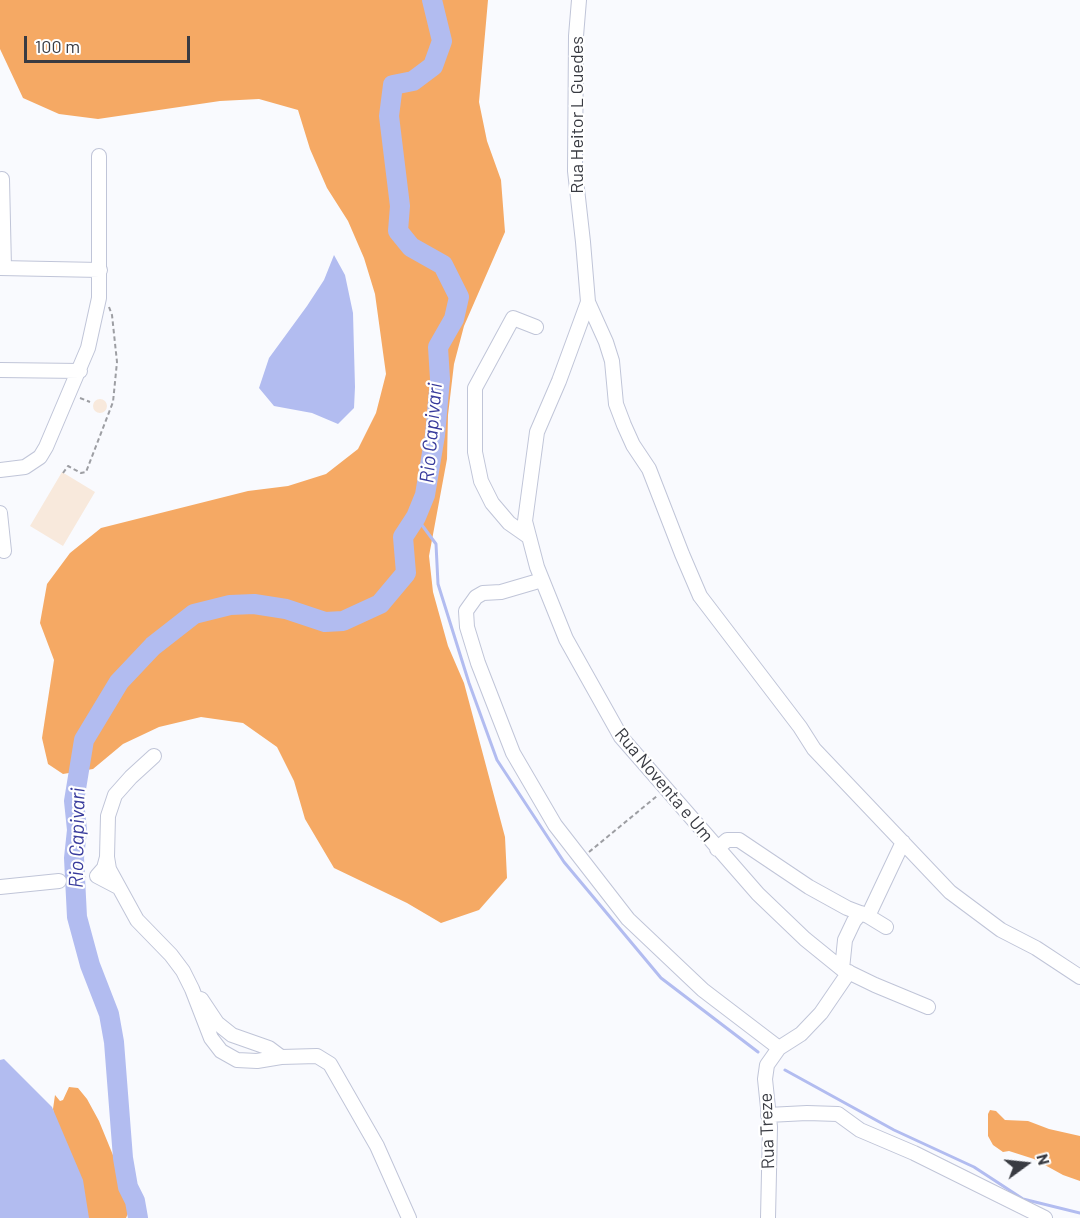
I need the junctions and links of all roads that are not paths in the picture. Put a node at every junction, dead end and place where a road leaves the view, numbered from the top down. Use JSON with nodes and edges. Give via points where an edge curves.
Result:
{"nodes":[{"id":1,"x":579,"y":0,"type":"edge"},
{"id":2,"x":99,"y":156,"type":"dead end"},
{"id":3,"x":2,"y":178,"type":"dead end"},
{"id":4,"x":2,"y":268,"type":"edge"},
{"id":5,"x":100,"y":270,"type":"junction"},
{"id":6,"x":588,"y":302,"type":"junction"},
{"id":7,"x":536,"y":327,"type":"dead end"},
{"id":8,"x":0,"y":370,"type":"edge"},
{"id":9,"x":80,"y":371,"type":"junction"},
{"id":10,"x":0,"y":471,"type":"edge"},
{"id":11,"x":0,"y":513,"type":"edge"},
{"id":12,"x":530,"y":537,"type":"junction"},
{"id":13,"x":4,"y":551,"type":"dead end"},
{"id":14,"x":542,"y":580,"type":"junction"},
{"id":15,"x":154,"y":756,"type":"dead end"},
{"id":16,"x":903,"y":842,"type":"junction"},
{"id":17,"x":717,"y":849,"type":"junction"},
{"id":18,"x":107,"y":857,"type":"junction"},
{"id":19,"x":59,"y":881,"type":"road end"},
{"id":20,"x":0,"y":887,"type":"edge"},
{"id":21,"x":119,"y":887,"type":"junction"},
{"id":22,"x":865,"y":914,"type":"junction"},
{"id":23,"x":886,"y":927,"type":"dead end"},
{"id":24,"x":845,"y":970,"type":"junction"},
{"id":25,"x":1080,"y":977,"type":"edge"},
{"id":26,"x":192,"y":988,"type":"junction"},
{"id":27,"x":928,"y":1007,"type":"dead end"},
{"id":28,"x":779,"y":1048,"type":"junction"},
{"id":29,"x":281,"y":1057,"type":"junction"},
{"id":30,"x":768,"y":1115,"type":"junction"},
{"id":31,"x":409,"y":1218,"type":"edge"},
{"id":32,"x":768,"y":1218,"type":"edge"},
{"id":33,"x":1045,"y":1218,"type":"edge"}],
"edges":[{"from":1,"to":6,"type":"street","name":"Rua Heitor L Guedes","via":[[575,171]]},
{"from":2,"to":5,"type":"street"},
{"from":3,"to":4,"type":"street"},
{"from":4,"to":5,"type":"street"},
{"from":5,"to":9,"type":"street","via":[[99,298]]},
{"from":6,"to":12,"type":"street","name":"Rua Noventa e Um","via":[[537,432],[525,521]]},
{"from":6,"to":16,"type":"street","via":[[612,361],[616,404],[633,445],[650,470],[700,596],[814,749]]},
{"from":7,"to":12,"type":"street","via":[[513,318],[475,387],[475,452],[481,481],[492,503],[509,523]]},
{"from":8,"to":9,"type":"street"},
{"from":9,"to":10,"type":"street","via":[[40,457],[25,467]]},
{"from":11,"to":13,"type":"street"},
{"from":12,"to":14,"type":"street","name":"Rua Noventa e Um"},
{"from":14,"to":17,"type":"street","name":"Rua Noventa e Um","via":[[566,639],[621,737]]},
{"from":14,"to":28,"type":"street","via":[[483,593],[466,612],[482,674],[513,753],[555,825],[628,919],[703,990]]},
{"from":15,"to":18,"type":"street","via":[[115,795],[108,816]]},
{"from":16,"to":22,"type":"street"},
{"from":16,"to":25,"type":"street","via":[[950,892],[1000,930]]},
{"from":17,"to":22,"type":"street","via":[[727,840],[739,840],[809,886]]},
{"from":17,"to":24,"type":"street","name":"Rua Noventa e Um","via":[[805,939]]},
{"from":18,"to":21,"type":"street"},
{"from":18,"to":21,"type":"street","via":[[97,876]]},
{"from":19,"to":20,"type":"street"},
{"from":21,"to":26,"type":"street","via":[[137,920],[171,955]]},
{"from":22,"to":23,"type":"street"},
{"from":22,"to":24,"type":"street","via":[[854,921],[845,940]]},
{"from":24,"to":27,"type":"street","name":"Rua Noventa e Um"},
{"from":24,"to":28,"type":"street","via":[[821,1014]]},
{"from":26,"to":29,"type":"street","via":[[217,1023],[232,1035],[269,1048]]},
{"from":26,"to":29,"type":"street","via":[[211,1038],[221,1051],[237,1060]]},
{"from":28,"to":30,"type":"street","name":"Rua Treze","via":[[767,1065]]},
{"from":29,"to":31,"type":"street","via":[[317,1056],[330,1064],[377,1146]]},
{"from":30,"to":32,"type":"street","name":"Rua Treze"},
{"from":30,"to":33,"type":"street","via":[[837,1114],[860,1130]]}]}
